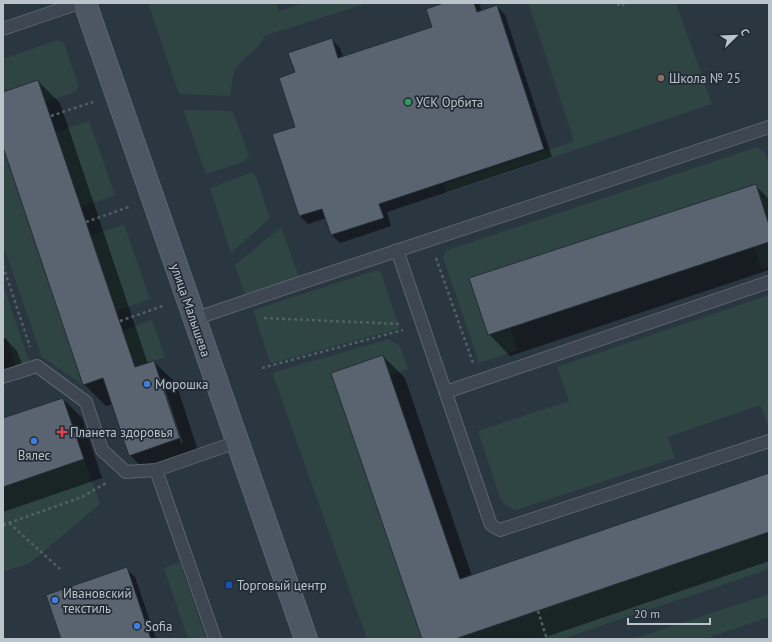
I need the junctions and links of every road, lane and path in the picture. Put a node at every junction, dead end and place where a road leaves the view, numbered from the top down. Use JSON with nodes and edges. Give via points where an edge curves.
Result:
{"nodes":[{"id":1,"x":79,"y":3,"type":"edge"},
{"id":2,"x":85,"y":3,"type":"edge"},
{"id":3,"x":618,"y":3,"type":"edge"},
{"id":4,"x":628,"y":3,"type":"edge"},
{"id":5,"x":3,"y":29,"type":"edge"},
{"id":6,"x":93,"y":102,"type":"dead end"},
{"id":7,"x":50,"y":116,"type":"dead end"},
{"id":8,"x":769,"y":127,"type":"edge"},
{"id":9,"x":129,"y":207,"type":"dead end"},
{"id":10,"x":86,"y":222,"type":"dead end"},
{"id":11,"x":398,"y":250,"type":"junction"},
{"id":12,"x":436,"y":257,"type":"dead end"},
{"id":13,"x":3,"y":266,"type":"edge"},
{"id":14,"x":769,"y":282,"type":"edge"},
{"id":15,"x":163,"y":306,"type":"dead end"},
{"id":16,"x":260,"y":318,"type":"dead end"},
{"id":17,"x":194,"y":319,"type":"junction"},
{"id":18,"x":120,"y":321,"type":"dead end"},
{"id":19,"x":423,"y":325,"type":"junction"},
{"id":20,"x":37,"y":366,"type":"junction"},
{"id":21,"x":474,"y":367,"type":"dead end"},
{"id":22,"x":262,"y":368,"type":"dead end"},
{"id":23,"x":3,"y":377,"type":"edge"},
{"id":24,"x":446,"y":392,"type":"junction"},
{"id":25,"x":769,"y":441,"type":"edge"},
{"id":26,"x":237,"y":442,"type":"junction"},
{"id":27,"x":156,"y":470,"type":"junction"},
{"id":28,"x":126,"y":472,"type":"junction"},
{"id":29,"x":9,"y":522,"type":"junction"},
{"id":30,"x":3,"y":525,"type":"edge"},
{"id":31,"x":60,"y":569,"type":"dead end"},
{"id":32,"x":538,"y":611,"type":"dead end"},
{"id":33,"x":214,"y":639,"type":"edge"},
{"id":34,"x":306,"y":639,"type":"edge"},
{"id":35,"x":547,"y":639,"type":"edge"}],
"edges":[{"from":1,"to":5,"type":"lane"},
{"from":2,"to":17,"type":"street","name":"улица Малышева"},
{"from":3,"to":4,"type":"path","via":[[619,6]]},
{"from":6,"to":7,"type":"path"},
{"from":8,"to":11,"type":"lane"},
{"from":9,"to":10,"type":"path"},
{"from":11,"to":17,"type":"lane"},
{"from":11,"to":19,"type":"lane"},
{"from":12,"to":21,"type":"path"},
{"from":13,"to":20,"type":"path"},
{"from":14,"to":24,"type":"lane"},
{"from":15,"to":18,"type":"path"},
{"from":16,"to":19,"type":"path"},
{"from":17,"to":26,"type":"street","name":"улица Малышева"},
{"from":19,"to":22,"type":"path"},
{"from":19,"to":24,"type":"lane"},
{"from":20,"to":23,"type":"lane"},
{"from":20,"to":28,"type":"lane","via":[[86,402],[102,450]]},
{"from":24,"to":25,"type":"lane","via":[[491,525],[500,530]]},
{"from":26,"to":27,"type":"lane"},
{"from":26,"to":34,"type":"street","name":"улица Малышева"},
{"from":27,"to":28,"type":"lane"},
{"from":27,"to":33,"type":"lane"},
{"from":28,"to":29,"type":"path","via":[[82,497]]},
{"from":29,"to":30,"type":"path"},
{"from":29,"to":31,"type":"path"},
{"from":32,"to":35,"type":"path"}]}
